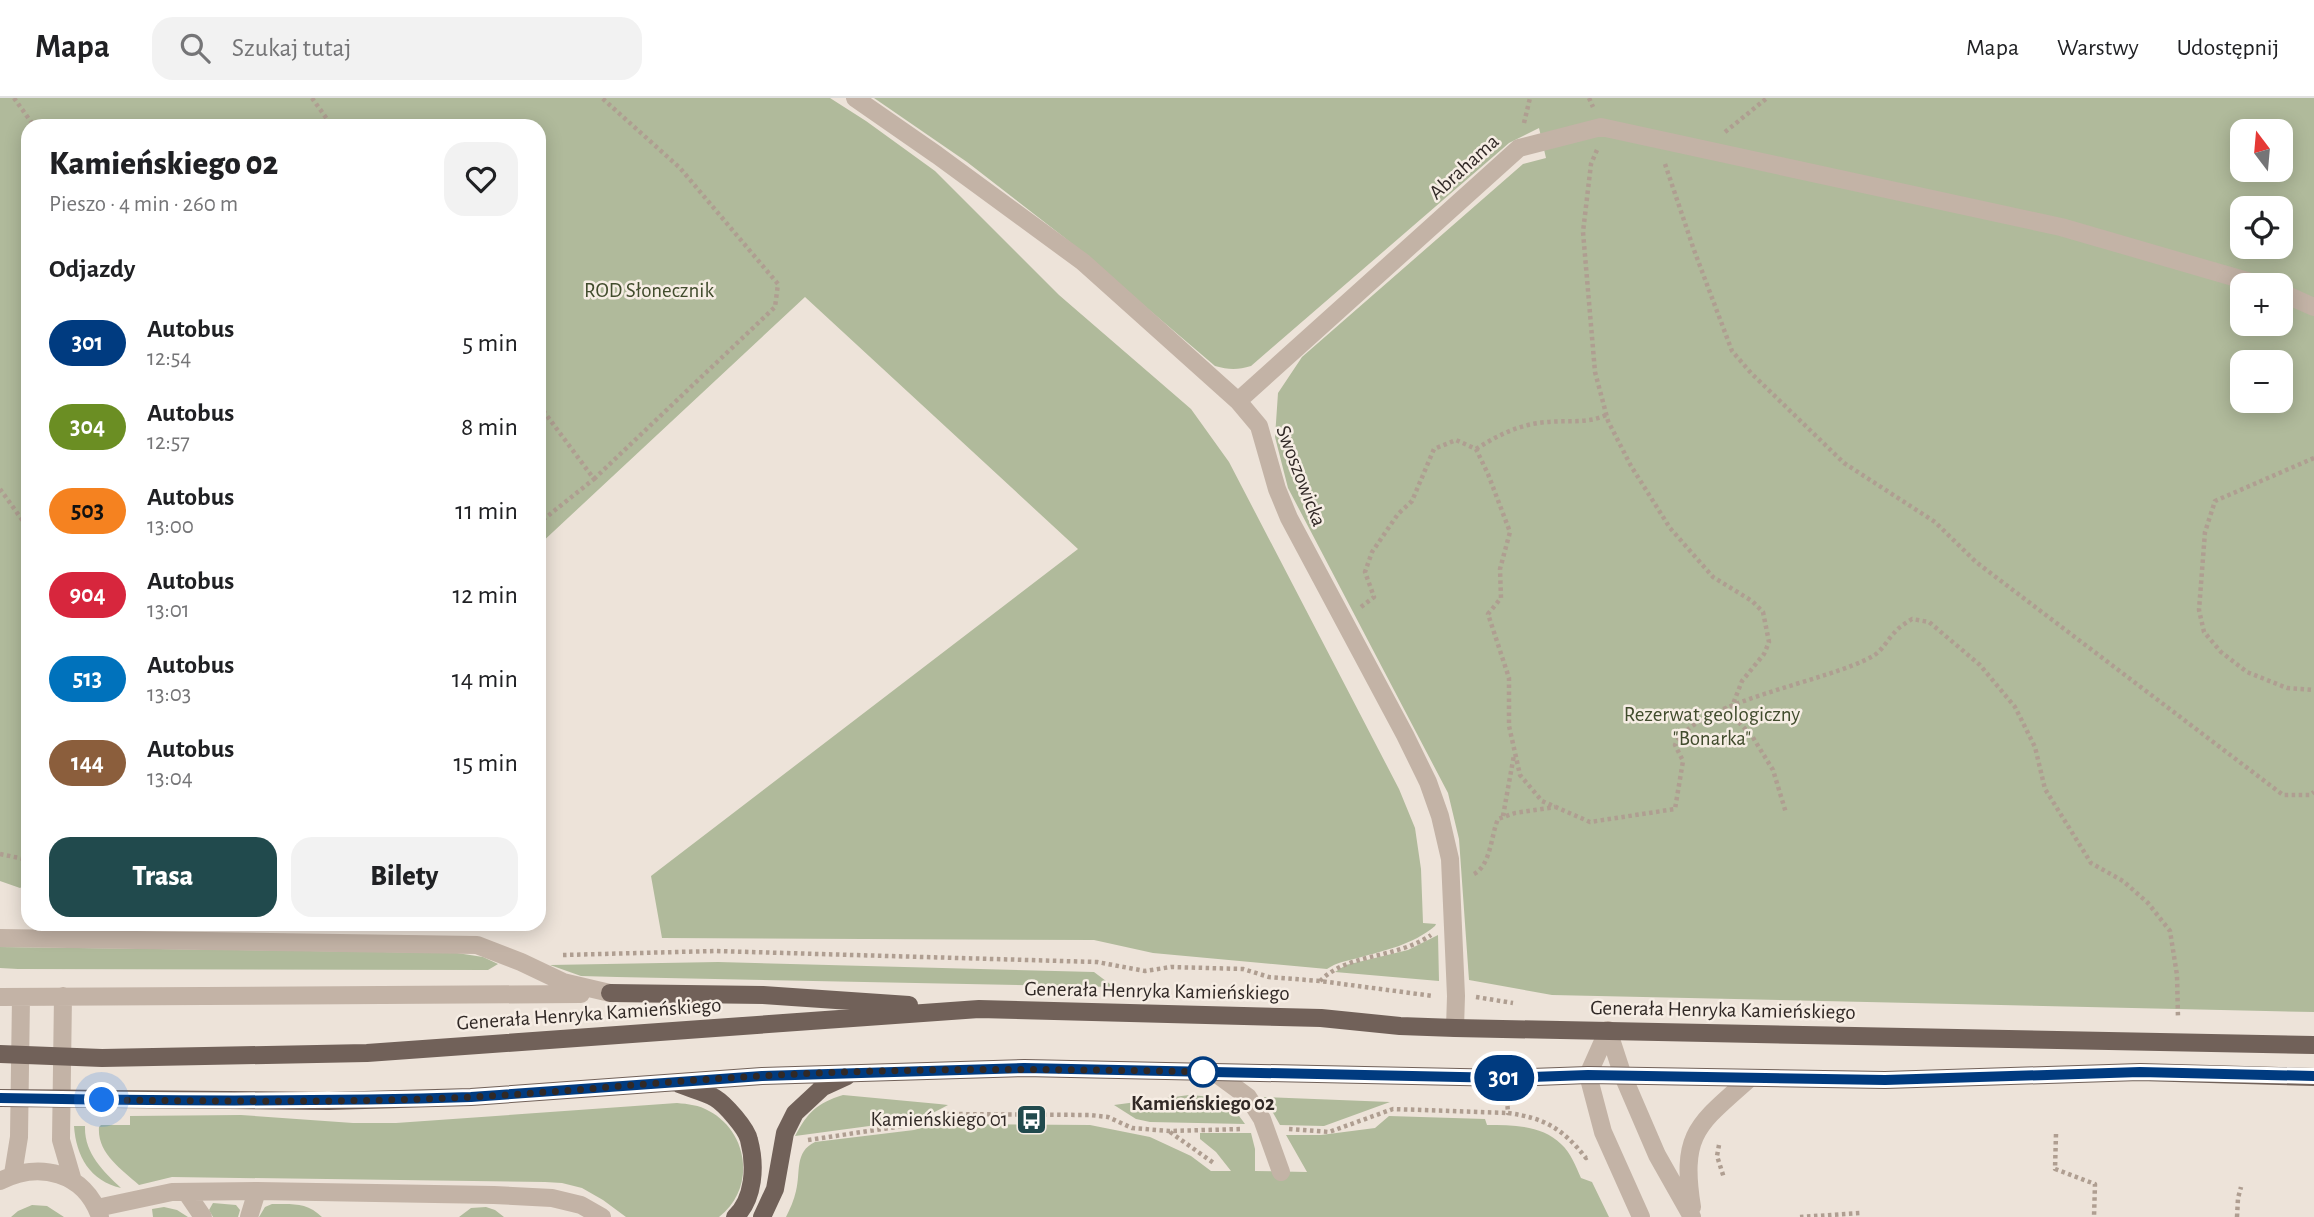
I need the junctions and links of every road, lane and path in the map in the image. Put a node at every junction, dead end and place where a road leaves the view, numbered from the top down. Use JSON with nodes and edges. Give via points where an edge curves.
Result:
{"nodes":[{"id":1,"x":14,"y":98,"type":"edge"},
{"id":2,"x":312,"y":98,"type":"edge"},
{"id":3,"x":602,"y":98,"type":"edge"},
{"id":4,"x":855,"y":98,"type":"edge"},
{"id":5,"x":1767,"y":98,"type":"edge"},
{"id":6,"x":29,"y":119,"type":"edge"},
{"id":7,"x":327,"y":119,"type":"edge"},
{"id":8,"x":1612,"y":130,"type":"junction"},
{"id":9,"x":1656,"y":138,"type":"junction"},
{"id":10,"x":1706,"y":149,"type":"junction"},
{"id":11,"x":2230,"y":276,"type":"edge"},
{"id":12,"x":2293,"y":298,"type":"edge"},
{"id":13,"x":2314,"y":307,"type":"edge"},
{"id":14,"x":1238,"y":401,"type":"junction"},
{"id":15,"x":546,"y":414,"type":"edge"},
{"id":16,"x":1606,"y":415,"type":"junction"},
{"id":17,"x":1476,"y":449,"type":"junction"},
{"id":18,"x":2314,"y":458,"type":"edge"},
{"id":19,"x":594,"y":479,"type":"junction"},
{"id":20,"x":0,"y":489,"type":"edge"},
{"id":21,"x":546,"y":517,"type":"edge"},
{"id":22,"x":21,"y":518,"type":"edge"},
{"id":23,"x":1343,"y":620,"type":"junction"},
{"id":24,"x":2314,"y":690,"type":"edge"},
{"id":25,"x":1732,"y":705,"type":"junction"},
{"id":26,"x":1724,"y":707,"type":"junction"},
{"id":27,"x":1515,"y":751,"type":"junction"},
{"id":28,"x":2314,"y":792,"type":"edge"},
{"id":29,"x":1555,"y":807,"type":"junction"},
{"id":30,"x":1786,"y":813,"type":"dead end"},
{"id":31,"x":1503,"y":816,"type":"junction"},
{"id":32,"x":0,"y":853,"type":"edge"},
{"id":33,"x":21,"y":858,"type":"edge"},
{"id":34,"x":1451,"y":885,"type":"junction"},
{"id":35,"x":1439,"y":928,"type":"dead end"},
{"id":36,"x":0,"y":937,"type":"edge"},
{"id":37,"x":555,"y":955,"type":"dead end"},
{"id":38,"x":1320,"y":981,"type":"junction"},
{"id":39,"x":610,"y":993,"type":"junction"},
{"id":40,"x":63,"y":996,"type":"junction"},
{"id":41,"x":1435,"y":996,"type":"dead end"},
{"id":42,"x":0,"y":997,"type":"edge"},
{"id":43,"x":21,"y":997,"type":"junction"},
{"id":44,"x":1471,"y":997,"type":"dead end"},
{"id":45,"x":1508,"y":1003,"type":"dead end"},
{"id":46,"x":979,"y":1009,"type":"junction"},
{"id":47,"x":2178,"y":1018,"type":"dead end"},
{"id":48,"x":1455,"y":1028,"type":"junction"},
{"id":49,"x":1608,"y":1030,"type":"junction"},
{"id":50,"x":2314,"y":1045,"type":"edge"},
{"id":51,"x":0,"y":1054,"type":"edge"},
{"id":52,"x":857,"y":1072,"type":"junction"},
{"id":53,"x":1213,"y":1072,"type":"junction"},
{"id":54,"x":1588,"y":1075,"type":"junction"},
{"id":55,"x":1623,"y":1076,"type":"junction"},
{"id":56,"x":2314,"y":1077,"type":"edge"},
{"id":57,"x":1750,"y":1078,"type":"junction"},
{"id":58,"x":673,"y":1081,"type":"junction"},
{"id":59,"x":0,"y":1098,"type":"edge"},
{"id":60,"x":1507,"y":1102,"type":"dead end"},
{"id":61,"x":1508,"y":1113,"type":"junction"},
{"id":62,"x":1265,"y":1128,"type":"junction"},
{"id":63,"x":1169,"y":1131,"type":"junction"},
{"id":64,"x":2056,"y":1134,"type":"dead end"},
{"id":65,"x":1721,"y":1136,"type":"dead end"},
{"id":66,"x":798,"y":1146,"type":"dead end"},
{"id":67,"x":1595,"y":1154,"type":"dead end"},
{"id":68,"x":1215,"y":1164,"type":"dead end"},
{"id":69,"x":1281,"y":1172,"type":"dead end"},
{"id":70,"x":7,"y":1178,"type":"edge"},
{"id":71,"x":1724,"y":1178,"type":"dead end"},
{"id":72,"x":73,"y":1181,"type":"junction"},
{"id":73,"x":2241,"y":1187,"type":"dead end"},
{"id":74,"x":257,"y":1191,"type":"junction"},
{"id":75,"x":186,"y":1192,"type":"junction"},
{"id":76,"x":99,"y":1212,"type":"edge"},
{"id":77,"x":1861,"y":1213,"type":"dead end"},
{"id":78,"x":203,"y":1217,"type":"edge"},
{"id":79,"x":248,"y":1217,"type":"edge"},
{"id":80,"x":602,"y":1217,"type":"edge"},
{"id":81,"x":734,"y":1217,"type":"edge"},
{"id":82,"x":762,"y":1217,"type":"edge"},
{"id":83,"x":1641,"y":1217,"type":"edge"},
{"id":84,"x":1693,"y":1217,"type":"edge"},
{"id":85,"x":1800,"y":1217,"type":"edge"},
{"id":86,"x":2094,"y":1217,"type":"edge"},
{"id":87,"x":2237,"y":1217,"type":"edge"}],
"edges":[{"from":1,"to":6,"type":"path"},
{"from":2,"to":7,"type":"path"},
{"from":3,"to":19,"type":"path","via":[[680,168],[778,284],[775,307]]},
{"from":4,"to":14,"type":"street","name":"Swoszowicka","via":[[1083,262]]},
{"from":5,"to":10,"type":"path"},
{"from":8,"to":9,"type":"street","name":"Abrahama"},
{"from":8,"to":14,"type":"street","name":"Abrahama","via":[[1601,127],[1519,148]]},
{"from":8,"to":16,"type":"path","via":[[1591,164],[1583,232],[1595,372]]},
{"from":9,"to":10,"type":"street","name":"Abrahama"},
{"from":9,"to":28,"type":"path","via":[[1732,351],[1751,373],[1844,463],[1935,522],[1976,562],[2283,795]]},
{"from":10,"to":11,"type":"street","name":"Abrahama","via":[[2061,227]]},
{"from":12,"to":13,"type":"street"},
{"from":14,"to":23,"type":"street","name":"Swoszowicka","via":[[1259,426],[1289,518]]},
{"from":15,"to":19,"type":"path"},
{"from":16,"to":17,"type":"path","via":[[1530,424],[1501,433]]},
{"from":16,"to":25,"type":"path","via":[[1631,466],[1670,527],[1713,577],[1763,612],[1769,642],[1742,681]]},
{"from":17,"to":23,"type":"path","via":[[1456,440],[1434,449],[1412,501],[1372,552],[1365,572],[1374,597]]},
{"from":17,"to":27,"type":"path","via":[[1510,532],[1500,569],[1501,598],[1488,614],[1509,678],[1509,726]]},
{"from":18,"to":24,"type":"path","via":[[2215,501],[2205,532],[2199,610],[2204,632],[2247,672],[2287,688]]},
{"from":19,"to":21,"type":"path"},
{"from":20,"to":22,"type":"path"},
{"from":23,"to":34,"type":"street","name":"Swoszowicka","via":[[1428,782],[1443,827]]},
{"from":25,"to":26,"type":"path"},
{"from":25,"to":47,"type":"path","via":[[1876,655],[1896,630],[1912,619],[1929,622],[1980,665],[2015,707],[2035,747],[2045,789],[2091,863],[2123,881],[2170,932]]},
{"from":26,"to":29,"type":"path","via":[[1680,736],[1675,745],[1683,761],[1675,809],[1590,822]]},
{"from":26,"to":30,"type":"path","via":[[1752,737],[1773,771]]},
{"from":27,"to":29,"type":"path","via":[[1520,775],[1542,801]]},
{"from":27,"to":31,"type":"path"},
{"from":29,"to":31,"type":"path"},
{"from":31,"to":34,"type":"path","via":[[1479,871]]},
{"from":32,"to":33,"type":"path"},
{"from":34,"to":48,"type":"street","name":"Swoszowicka"},
{"from":35,"to":38,"type":"path","via":[[1405,949],[1343,964]]},
{"from":36,"to":39,"type":"street","via":[[477,945],[563,982]]},
{"from":37,"to":38,"type":"path","via":[[742,952],[1097,962],[1145,971],[1243,969],[1269,977]]},
{"from":38,"to":41,"type":"path"},
{"from":39,"to":40,"type":"street","name":"Generała Henryka Kamieńskiego"},
{"from":39,"to":46,"type":"main road","via":[[763,995]]},
{"from":40,"to":43,"type":"street","name":"Generała Henryka Kamieńskiego"},
{"from":40,"to":72,"type":"street","via":[[61,1140]]},
{"from":42,"to":43,"type":"street","name":"Generała Henryka Kamieńskiego"},
{"from":43,"to":70,"type":"street","via":[[19,1138]]},
{"from":44,"to":45,"type":"path"},
{"from":46,"to":48,"type":"main road","name":"Generała Henryka Kamieńskiego","via":[[1307,1018]]},
{"from":46,"to":51,"type":"main road","name":"Generała Henryka Kamieńskiego","via":[[368,1053],[102,1058]]},
{"from":48,"to":49,"type":"main road","name":"Generała Henryka Kamieńskiego"},
{"from":49,"to":50,"type":"main road","name":"Generała Henryka Kamieńskiego"},
{"from":49,"to":54,"type":"street"},
{"from":49,"to":55,"type":"street"},
{"from":52,"to":53,"type":"main road","via":[[1024,1068]]},
{"from":52,"to":58,"type":"main road"},
{"from":52,"to":82,"type":"main road","via":[[823,1087],[795,1113],[785,1133],[775,1189]]},
{"from":53,"to":54,"type":"main road","via":[[1507,1078]]},
{"from":53,"to":62,"type":"street","via":[[1248,1097]]},
{"from":54,"to":55,"type":"main road"},
{"from":54,"to":83,"type":"street","via":[[1603,1132]]},
{"from":55,"to":57,"type":"main road"},
{"from":55,"to":84,"type":"street","via":[[1657,1155]]},
{"from":56,"to":57,"type":"main road","via":[[2140,1072],[1885,1080]]},
{"from":57,"to":84,"type":"street","via":[[1706,1118],[1694,1137],[1689,1188]]},
{"from":58,"to":59,"type":"main road","via":[[471,1097],[329,1101]]},
{"from":58,"to":81,"type":"main road","via":[[716,1098],[749,1138],[753,1172],[745,1207]]},
{"from":60,"to":61,"type":"path"},
{"from":61,"to":62,"type":"path","via":[[1393,1109],[1329,1132]]},
{"from":61,"to":67,"type":"path","via":[[1554,1125],[1586,1158]]},
{"from":62,"to":63,"type":"path"},
{"from":62,"to":69,"type":"street"},
{"from":63,"to":66,"type":"path","via":[[1132,1128],[1090,1115],[947,1114],[914,1124],[809,1139]]},
{"from":63,"to":68,"type":"path"},
{"from":64,"to":86,"type":"path","via":[[2055,1169],[2095,1184]]},
{"from":65,"to":71,"type":"path","via":[[1717,1156]]},
{"from":70,"to":72,"type":"street","via":[[34,1170],[54,1172]]},
{"from":72,"to":76,"type":"street","via":[[87,1192]]},
{"from":73,"to":87,"type":"path"},
{"from":74,"to":75,"type":"street"},
{"from":74,"to":79,"type":"street"},
{"from":74,"to":80,"type":"street","via":[[552,1198],[581,1205]]},
{"from":75,"to":76,"type":"street","via":[[159,1194]]},
{"from":75,"to":78,"type":"street"},
{"from":77,"to":85,"type":"path"}]}
